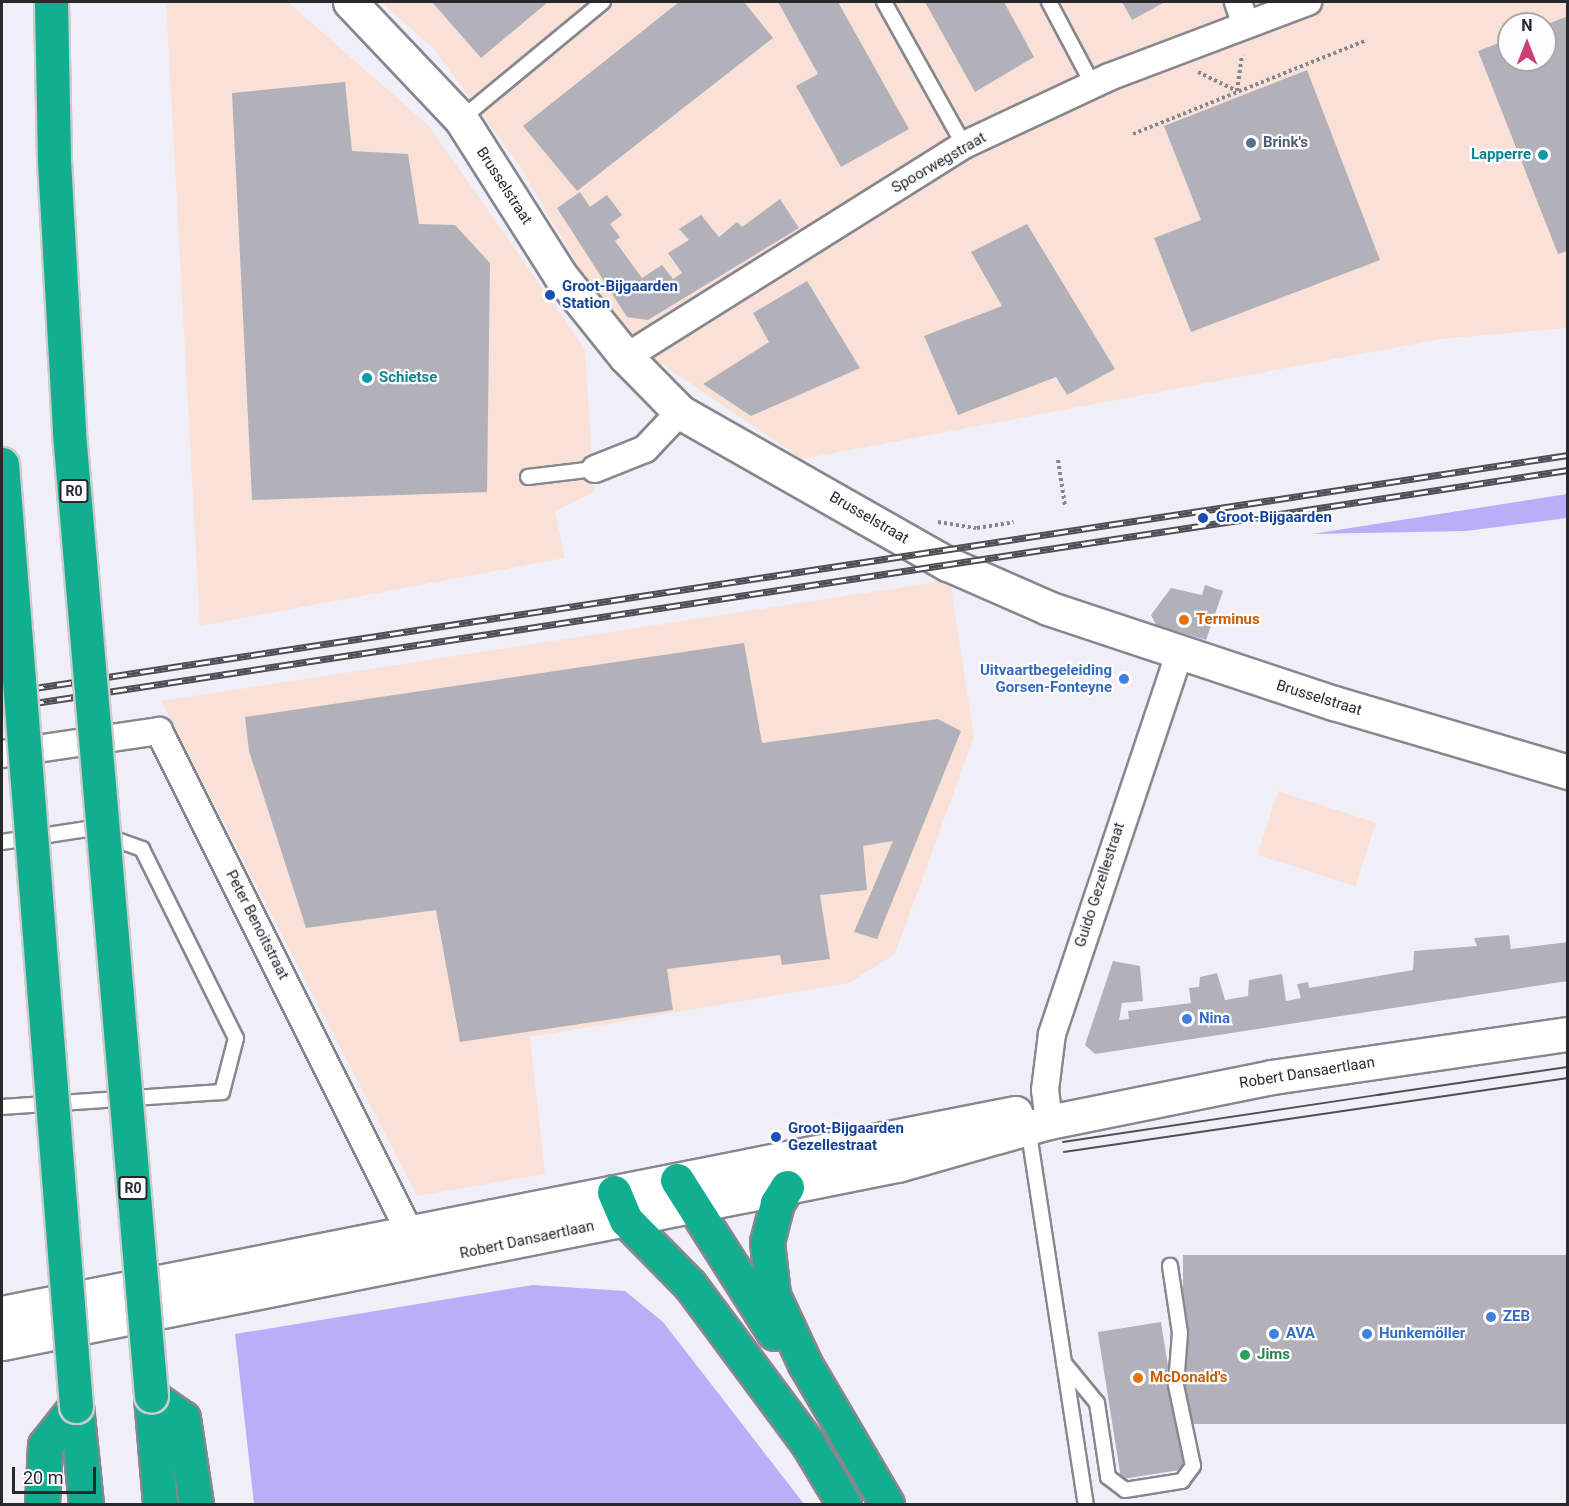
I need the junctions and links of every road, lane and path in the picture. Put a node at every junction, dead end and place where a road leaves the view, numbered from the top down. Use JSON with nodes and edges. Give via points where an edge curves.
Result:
{"nodes":[{"id":1,"x":51,"y":2,"type":"edge"},
{"id":2,"x":350,"y":2,"type":"edge"},
{"id":3,"x":603,"y":2,"type":"edge"},
{"id":4,"x":884,"y":2,"type":"edge"},
{"id":5,"x":1049,"y":2,"type":"edge"},
{"id":6,"x":1308,"y":2,"type":"edge"},
{"id":7,"x":1242,"y":13,"type":"edge"},
{"id":8,"x":1367,"y":40,"type":"dead end"},
{"id":9,"x":1093,"y":85,"type":"junction"},
{"id":10,"x":461,"y":119,"type":"junction"},
{"id":11,"x":1133,"y":134,"type":"dead end"},
{"id":12,"x":964,"y":146,"type":"junction"},
{"id":13,"x":626,"y":357,"type":"junction"},
{"id":14,"x":680,"y":412,"type":"junction"},
{"id":15,"x":1058,"y":460,"type":"dead end"},
{"id":16,"x":2,"y":464,"type":"edge"},
{"id":17,"x":595,"y":469,"type":"joint"},
{"id":18,"x":528,"y":477,"type":"dead end"},
{"id":19,"x":1065,"y":506,"type":"dead end"},
{"id":20,"x":934,"y":522,"type":"dead end"},
{"id":21,"x":1014,"y":522,"type":"dead end"},
{"id":22,"x":1179,"y":654,"type":"junction"},
{"id":23,"x":2,"y":754,"type":"edge"},
{"id":24,"x":1568,"y":772,"type":"edge"},
{"id":25,"x":2,"y":842,"type":"edge"},
{"id":26,"x":1568,"y":1034,"type":"edge"},
{"id":27,"x":2,"y":1107,"type":"edge"},
{"id":28,"x":1035,"y":1122,"type":"junction"},
{"id":29,"x":787,"y":1187,"type":"junction"},
{"id":30,"x":684,"y":1193,"type":"junction"},
{"id":31,"x":620,"y":1206,"type":"junction"},
{"id":32,"x":417,"y":1247,"type":"junction"},
{"id":33,"x":1170,"y":1266,"type":"dead end"},
{"id":34,"x":2,"y":1313,"type":"edge"},
{"id":35,"x":2,"y":1343,"type":"edge"},
{"id":36,"x":1064,"y":1363,"type":"junction"},
{"id":37,"x":805,"y":1364,"type":"junction"},
{"id":38,"x":151,"y":1396,"type":"junction"},
{"id":39,"x":76,"y":1406,"type":"junction"},
{"id":40,"x":42,"y":1504,"type":"edge"},
{"id":41,"x":86,"y":1504,"type":"edge"},
{"id":42,"x":160,"y":1504,"type":"edge"},
{"id":43,"x":196,"y":1504,"type":"edge"},
{"id":44,"x":844,"y":1504,"type":"edge"},
{"id":45,"x":887,"y":1504,"type":"edge"},
{"id":46,"x":1086,"y":1504,"type":"edge"}],
"edges":[{"from":1,"to":38,"type":"highway","number":"R0","bridge":true,"via":[[54,161],[69,433]]},
{"from":2,"to":10,"type":"street","name":"Brusselstraat"},
{"from":3,"to":10,"type":"lane"},
{"from":4,"to":12,"type":"lane"},
{"from":5,"to":9,"type":"lane"},
{"from":6,"to":7,"type":"street","name":"Spoorwegstraat"},
{"from":7,"to":9,"type":"street","name":"Spoorwegstraat"},
{"from":8,"to":11,"type":"path"},
{"from":9,"to":12,"type":"street","name":"Spoorwegstraat"},
{"from":10,"to":13,"type":"street","name":"Brusselstraat","via":[[561,275]]},
{"from":12,"to":13,"type":"street","name":"Spoorwegstraat"},
{"from":13,"to":14,"type":"street","name":"Brusselstraat"},
{"from":14,"to":17,"type":"street","via":[[645,449]]},
{"from":14,"to":22,"type":"street","name":"Brusselstraat","via":[[948,564],[1048,608]]},
{"from":15,"to":19,"type":"path"},
{"from":16,"to":39,"type":"highway","bridge":true},
{"from":17,"to":18,"type":"lane"},
{"from":20,"to":21,"type":"path","via":[[976,528]]},
{"from":22,"to":24,"type":"street","name":"Brusselstraat"},
{"from":22,"to":28,"type":"street","name":"Guido Gezellestraat","via":[[1052,1034],[1045,1090]]},
{"from":23,"to":32,"type":"street","name":"Peter Benoitstraat","via":[[159,731]]},
{"from":25,"to":27,"type":"lane","via":[[87,829],[142,849],[236,1038],[222,1092]]},
{"from":26,"to":28,"type":"street","name":"Robert Dansaertlaan","via":[[1272,1077]]},
{"from":28,"to":29,"type":"street","name":"Robert Dansaertlaan","via":[[897,1165]]},
{"from":28,"to":30,"type":"street","name":"Robert Dansaertlaan","via":[[1010,1112]]},
{"from":28,"to":36,"type":"lane"},
{"from":29,"to":30,"type":"street","name":"Robert Dansaertlaan"},
{"from":29,"to":37,"type":"highway","via":[[777,1203],[769,1252],[773,1295]]},
{"from":30,"to":31,"type":"street","name":"Robert Dansaertlaan"},
{"from":30,"to":37,"type":"highway","via":[[772,1331]]},
{"from":31,"to":32,"type":"street","name":"Robert Dansaertlaan"},
{"from":31,"to":44,"type":"highway","via":[[690,1285],[808,1444]]},
{"from":32,"to":34,"type":"street","name":"Robert Dansaertlaan"},
{"from":32,"to":35,"type":"street","name":"Robert Dansaertlaan"},
{"from":33,"to":36,"type":"lane","via":[[1180,1333],[1176,1385],[1193,1466],[1182,1481],[1125,1490],[1108,1477],[1097,1403]]},
{"from":36,"to":46,"type":"lane"},
{"from":37,"to":45,"type":"highway"},
{"from":38,"to":42,"type":"highway","number":"R0"},
{"from":38,"to":43,"type":"highway","via":[[183,1418]]},
{"from":39,"to":40,"type":"highway","via":[[45,1445]]},
{"from":39,"to":41,"type":"highway"}]}
